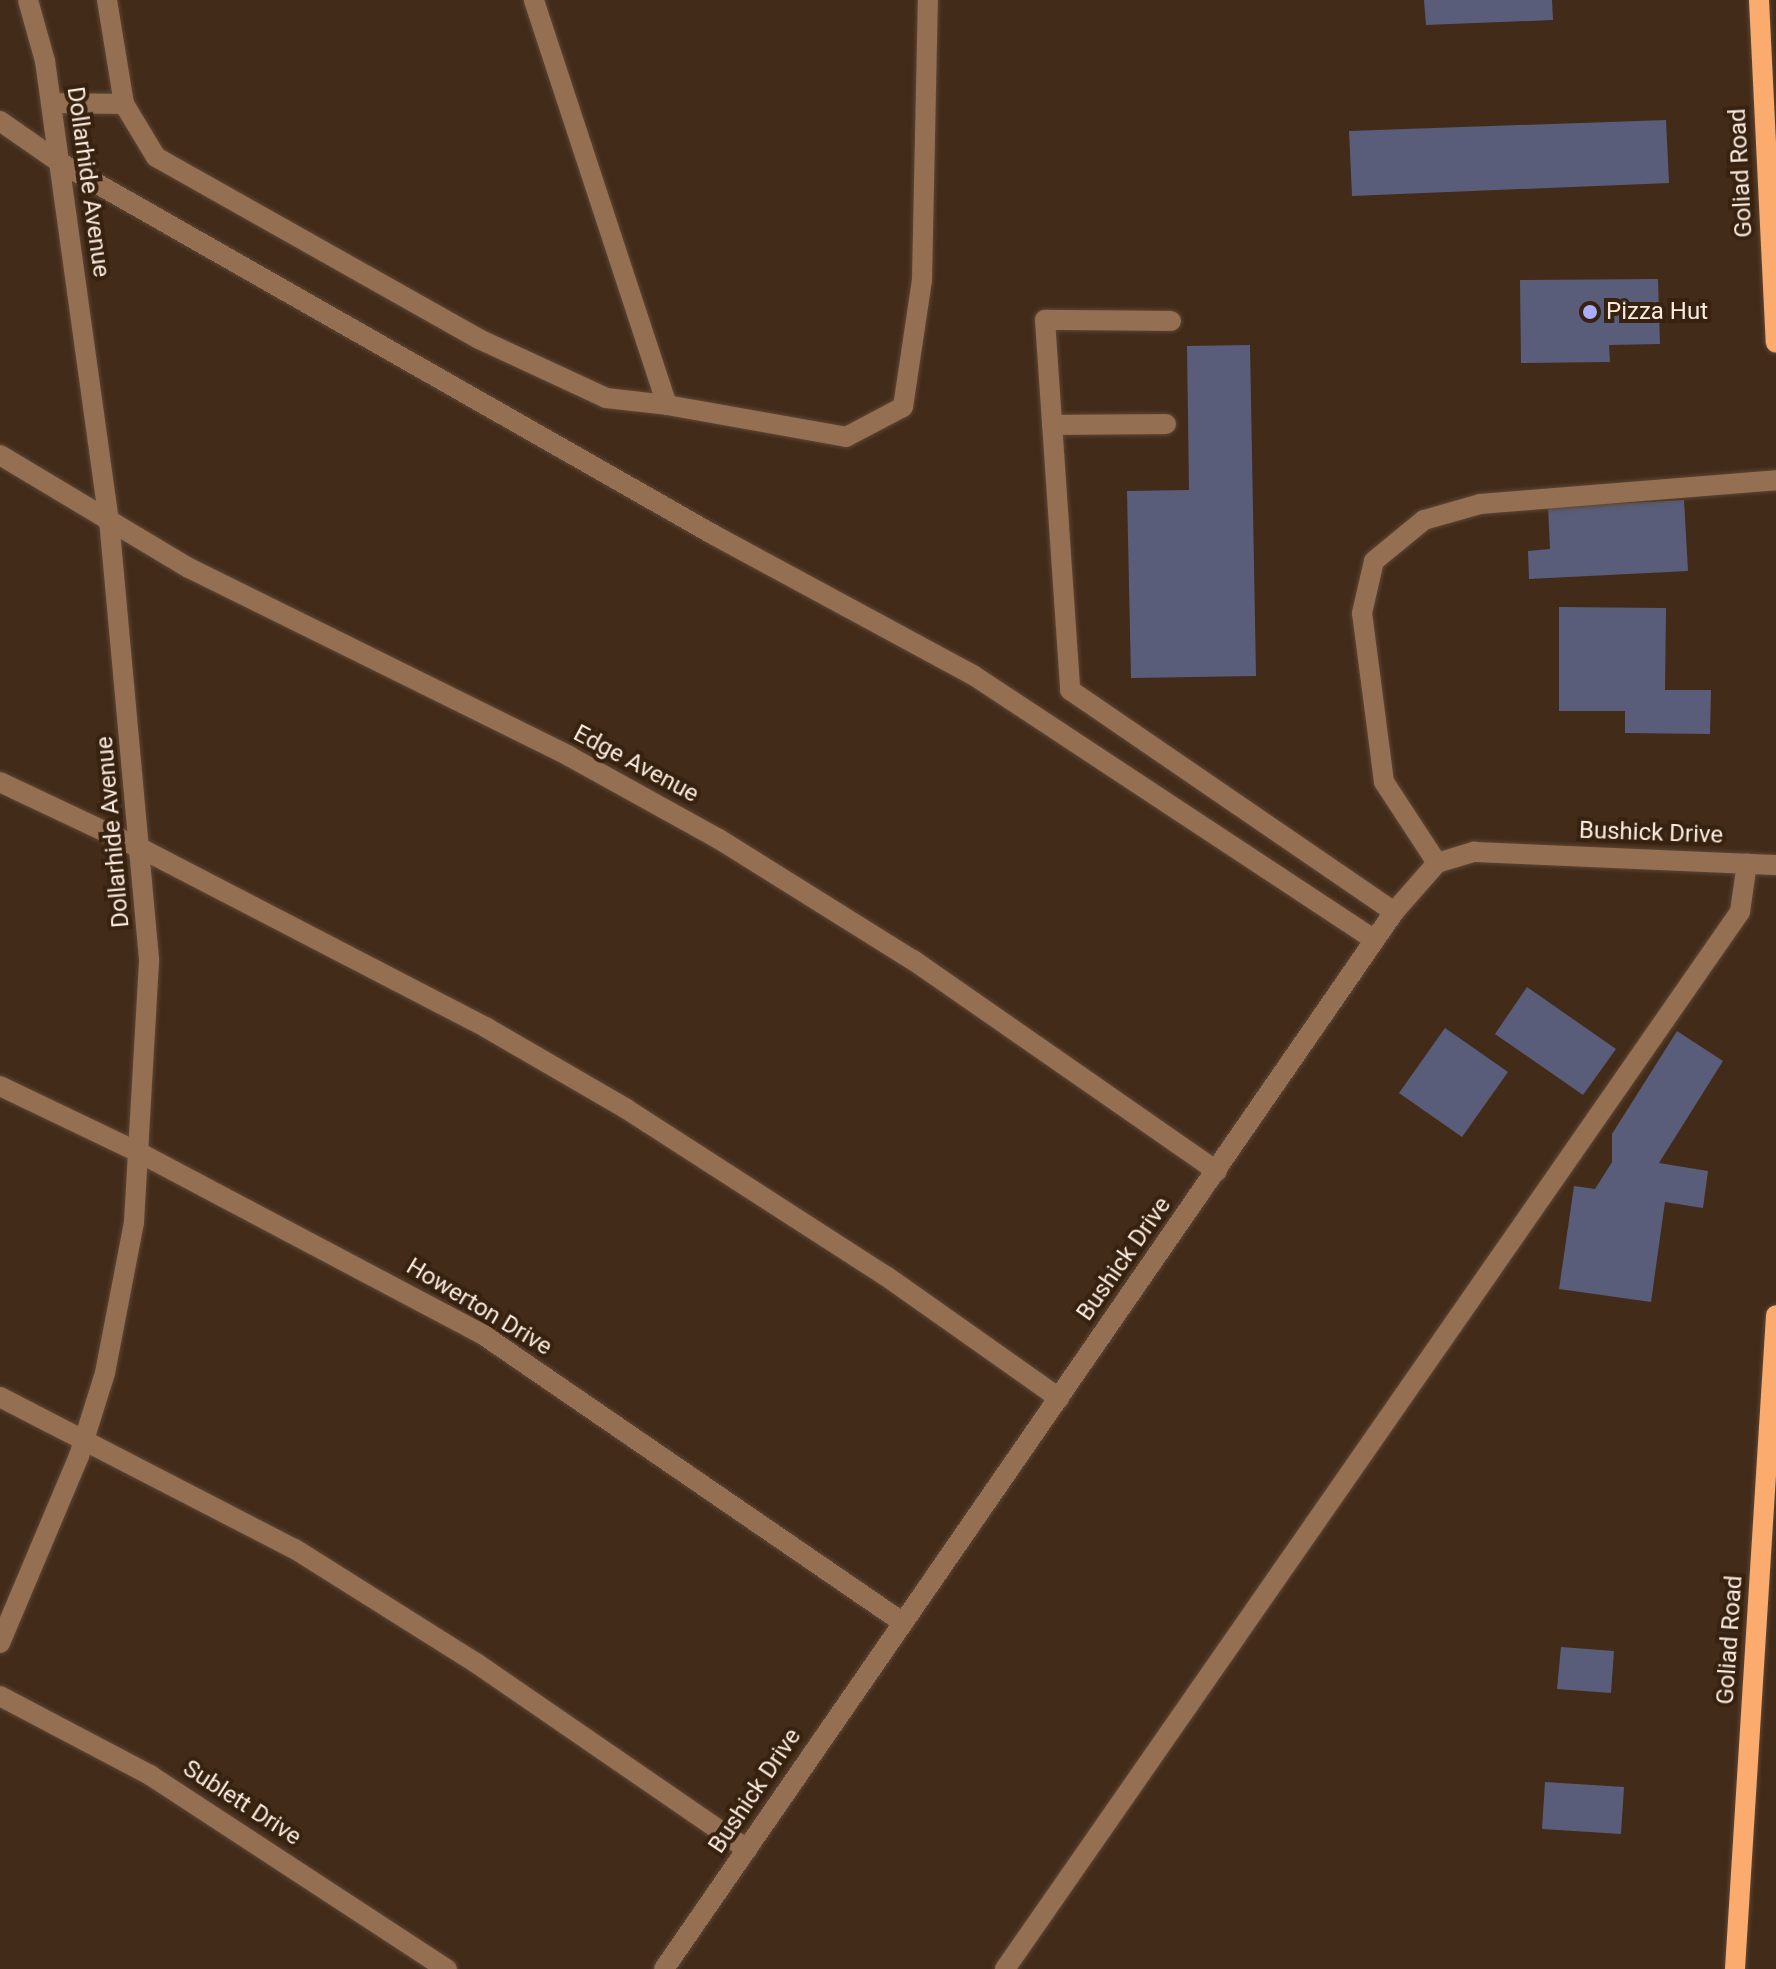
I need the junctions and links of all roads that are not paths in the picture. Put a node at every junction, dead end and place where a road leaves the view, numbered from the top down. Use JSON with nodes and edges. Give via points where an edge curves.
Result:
{"nodes":[{"id":1,"x":28,"y":0,"type":"edge"},
{"id":2,"x":107,"y":0,"type":"edge"},
{"id":3,"x":534,"y":0,"type":"edge"},
{"id":4,"x":928,"y":0,"type":"edge"},
{"id":5,"x":1759,"y":0,"type":"edge"},
{"id":6,"x":51,"y":103,"type":"junction"},
{"id":7,"x":124,"y":104,"type":"junction"},
{"id":8,"x":0,"y":121,"type":"edge"},
{"id":9,"x":59,"y":162,"type":"junction"},
{"id":10,"x":1772,"y":164,"type":"edge"},
{"id":11,"x":1171,"y":321,"type":"dead end"},
{"id":12,"x":1776,"y":343,"type":"edge"},
{"id":13,"x":667,"y":405,"type":"junction"},
{"id":14,"x":1166,"y":424,"type":"dead end"},
{"id":15,"x":1052,"y":425,"type":"junction"},
{"id":16,"x":0,"y":455,"type":"edge"},
{"id":17,"x":1776,"y":480,"type":"edge"},
{"id":18,"x":109,"y":522,"type":"junction"},
{"id":19,"x":0,"y":782,"type":"edge"},
{"id":20,"x":142,"y":849,"type":"junction"},
{"id":21,"x":1437,"y":863,"type":"junction"},
{"id":22,"x":1747,"y":863,"type":"junction"},
{"id":23,"x":1776,"y":865,"type":"edge"},
{"id":24,"x":1394,"y":912,"type":"junction"},
{"id":25,"x":1375,"y":940,"type":"junction"},
{"id":26,"x":0,"y":1086,"type":"edge"},
{"id":27,"x":140,"y":1153,"type":"junction"},
{"id":28,"x":1217,"y":1171,"type":"junction"},
{"id":29,"x":1776,"y":1315,"type":"edge"},
{"id":30,"x":1774,"y":1368,"type":"edge"},
{"id":31,"x":0,"y":1397,"type":"edge"},
{"id":32,"x":1059,"y":1398,"type":"junction"},
{"id":33,"x":85,"y":1436,"type":"junction"},
{"id":34,"x":1769,"y":1548,"type":"edge"},
{"id":35,"x":902,"y":1622,"type":"junction"},
{"id":36,"x":0,"y":1643,"type":"edge"},
{"id":37,"x":0,"y":1696,"type":"edge"},
{"id":38,"x":747,"y":1849,"type":"junction"},
{"id":39,"x":447,"y":1969,"type":"edge"},
{"id":40,"x":664,"y":1969,"type":"edge"},
{"id":41,"x":1005,"y":1969,"type":"edge"},
{"id":42,"x":1735,"y":1969,"type":"edge"}],
"edges":[{"from":1,"to":6,"type":"street","name":"Dollarhide Avenue"},
{"from":2,"to":7,"type":"street"},
{"from":3,"to":13,"type":"street"},
{"from":4,"to":13,"type":"street","via":[[922,280],[903,407],[846,437]]},
{"from":5,"to":10,"type":"main road","name":"Goliad Road"},
{"from":6,"to":7,"type":"street"},
{"from":6,"to":9,"type":"street","name":"Dollarhide Avenue"},
{"from":7,"to":13,"type":"street","via":[[156,157],[479,339],[606,398]]},
{"from":8,"to":9,"type":"street"},
{"from":9,"to":18,"type":"street","name":"Dollarhide Avenue"},
{"from":9,"to":25,"type":"street","via":[[714,535],[973,675]]},
{"from":10,"to":12,"type":"main road","name":"Goliad Road"},
{"from":11,"to":15,"type":"street","via":[[1045,320]]},
{"from":14,"to":15,"type":"street"},
{"from":15,"to":24,"type":"street","via":[[1070,690]]},
{"from":16,"to":18,"type":"street","name":"Edge Avenue"},
{"from":17,"to":21,"type":"street","via":[[1480,504],[1424,520],[1374,561],[1362,613],[1384,782]]},
{"from":18,"to":20,"type":"street","name":"Dollarhide Avenue"},
{"from":18,"to":28,"type":"street","name":"Edge Avenue","via":[[719,839],[913,960]]},
{"from":19,"to":20,"type":"street"},
{"from":20,"to":27,"type":"street","name":"Dollarhide Avenue","via":[[149,959]]},
{"from":20,"to":32,"type":"street","via":[[487,1028],[625,1108],[886,1276]]},
{"from":21,"to":22,"type":"street","name":"Bushick Drive","via":[[1474,852]]},
{"from":21,"to":24,"type":"street","name":"Bushick Drive"},
{"from":22,"to":23,"type":"street","name":"Bushick Drive"},
{"from":22,"to":41,"type":"street","via":[[1740,912]]},
{"from":24,"to":25,"type":"street","name":"Bushick Drive"},
{"from":25,"to":28,"type":"street","name":"Bushick Drive"},
{"from":26,"to":27,"type":"street","name":"Howerton Drive"},
{"from":27,"to":33,"type":"street","name":"Dollarhide Avenue","via":[[134,1222],[105,1373]]},
{"from":27,"to":35,"type":"street","name":"Howerton Drive","via":[[485,1336]]},
{"from":28,"to":32,"type":"street","name":"Bushick Drive"},
{"from":29,"to":30,"type":"main road","name":"Goliad Road"},
{"from":30,"to":34,"type":"main road","name":"Goliad Road"},
{"from":31,"to":33,"type":"street"},
{"from":32,"to":35,"type":"street","name":"Bushick Drive"},
{"from":33,"to":36,"type":"street","name":"Dollarhide Avenue"},
{"from":33,"to":38,"type":"street","via":[[308,1557],[476,1663]]},
{"from":34,"to":42,"type":"main road","name":"Goliad Road"},
{"from":35,"to":38,"type":"street","name":"Bushick Drive"},
{"from":37,"to":39,"type":"street","name":"Sublett Drive","via":[[150,1775]]},
{"from":38,"to":40,"type":"street","name":"Bushick Drive"}]}
